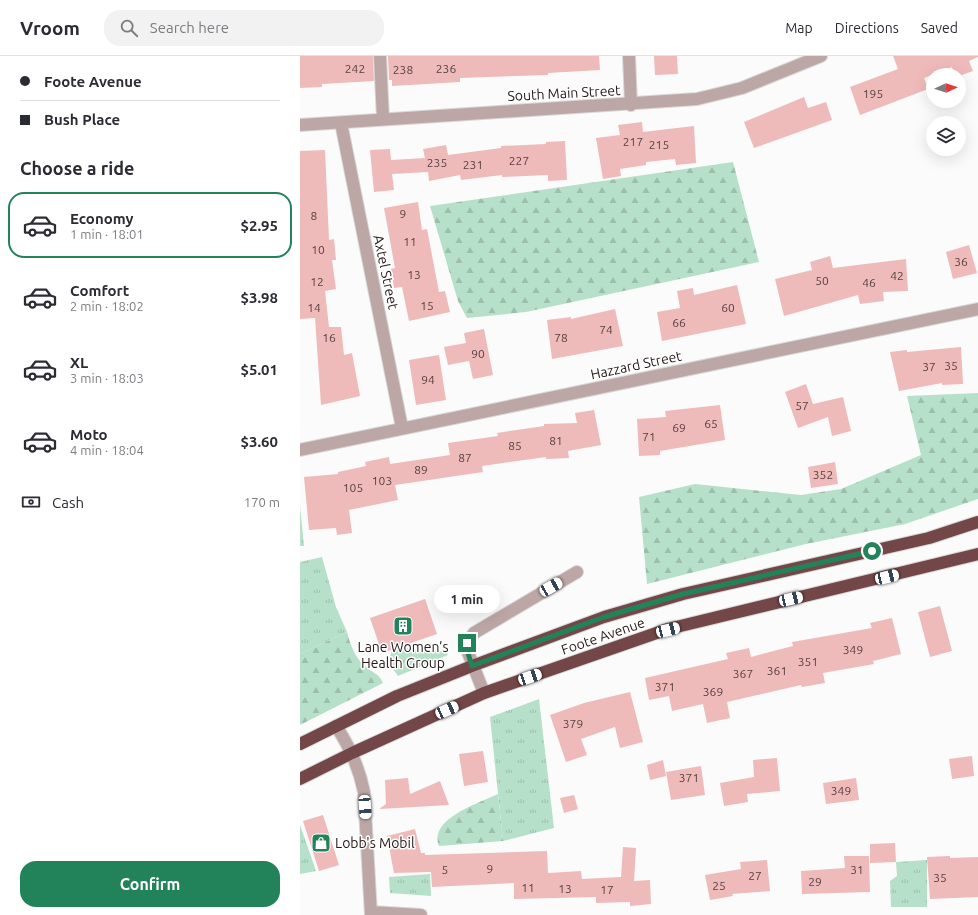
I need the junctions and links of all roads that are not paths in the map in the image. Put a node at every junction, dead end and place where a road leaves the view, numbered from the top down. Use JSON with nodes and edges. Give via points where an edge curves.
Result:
{"nodes":[{"id":1,"x":380,"y":56,"type":"edge"},
{"id":2,"x":629,"y":56,"type":"edge"},
{"id":3,"x":821,"y":56,"type":"edge"},
{"id":4,"x":631,"y":104,"type":"junction"},
{"id":5,"x":383,"y":119,"type":"junction"},
{"id":6,"x":341,"y":123,"type":"junction"},
{"id":7,"x":300,"y":125,"type":"edge"},
{"id":8,"x":978,"y":309,"type":"edge"},
{"id":9,"x":402,"y":428,"type":"junction"},
{"id":10,"x":300,"y":450,"type":"edge"},
{"id":11,"x":978,"y":522,"type":"edge"},
{"id":12,"x":978,"y":554,"type":"edge"},
{"id":13,"x":577,"y":572,"type":"dead end"},
{"id":14,"x":472,"y":666,"type":"junction"},
{"id":15,"x":484,"y":693,"type":"junction"},
{"id":16,"x":336,"y":726,"type":"junction"},
{"id":17,"x":300,"y":744,"type":"edge"},
{"id":18,"x":352,"y":753,"type":"junction"},
{"id":19,"x":300,"y":779,"type":"edge"},
{"id":20,"x":371,"y":914,"type":"edge"},
{"id":21,"x":421,"y":915,"type":"edge"}],
"edges":[{"from":1,"to":5,"type":"street"},
{"from":2,"to":4,"type":"street"},
{"from":3,"to":4,"type":"street","name":"South Main Street","via":[[742,88],[697,99]]},
{"from":4,"to":5,"type":"street","name":"South Main Street"},
{"from":5,"to":6,"type":"street","name":"South Main Street"},
{"from":6,"to":7,"type":"street","name":"South Main Street"},
{"from":6,"to":9,"type":"street","name":"Axtel Street"},
{"from":8,"to":9,"type":"street","name":"Hazzard Street"},
{"from":9,"to":10,"type":"street","name":"Hazzard Street"},
{"from":11,"to":14,"type":"highway","name":"Foote Avenue","via":[[929,538],[683,594],[604,617]]},
{"from":12,"to":15,"type":"highway","name":"Foote Avenue","via":[[668,630]]},
{"from":13,"to":14,"type":"street","via":[[474,632],[467,643]]},
{"from":14,"to":15,"type":"street"},
{"from":14,"to":16,"type":"highway","name":"Foote Avenue","via":[[397,696]]},
{"from":15,"to":18,"type":"highway","name":"Foote Avenue"},
{"from":16,"to":17,"type":"highway","name":"Foote Avenue"},
{"from":16,"to":18,"type":"street"},
{"from":18,"to":19,"type":"highway","name":"Foote Avenue"},
{"from":18,"to":20,"type":"street","via":[[364,792]]},
{"from":20,"to":21,"type":"street"}]}
